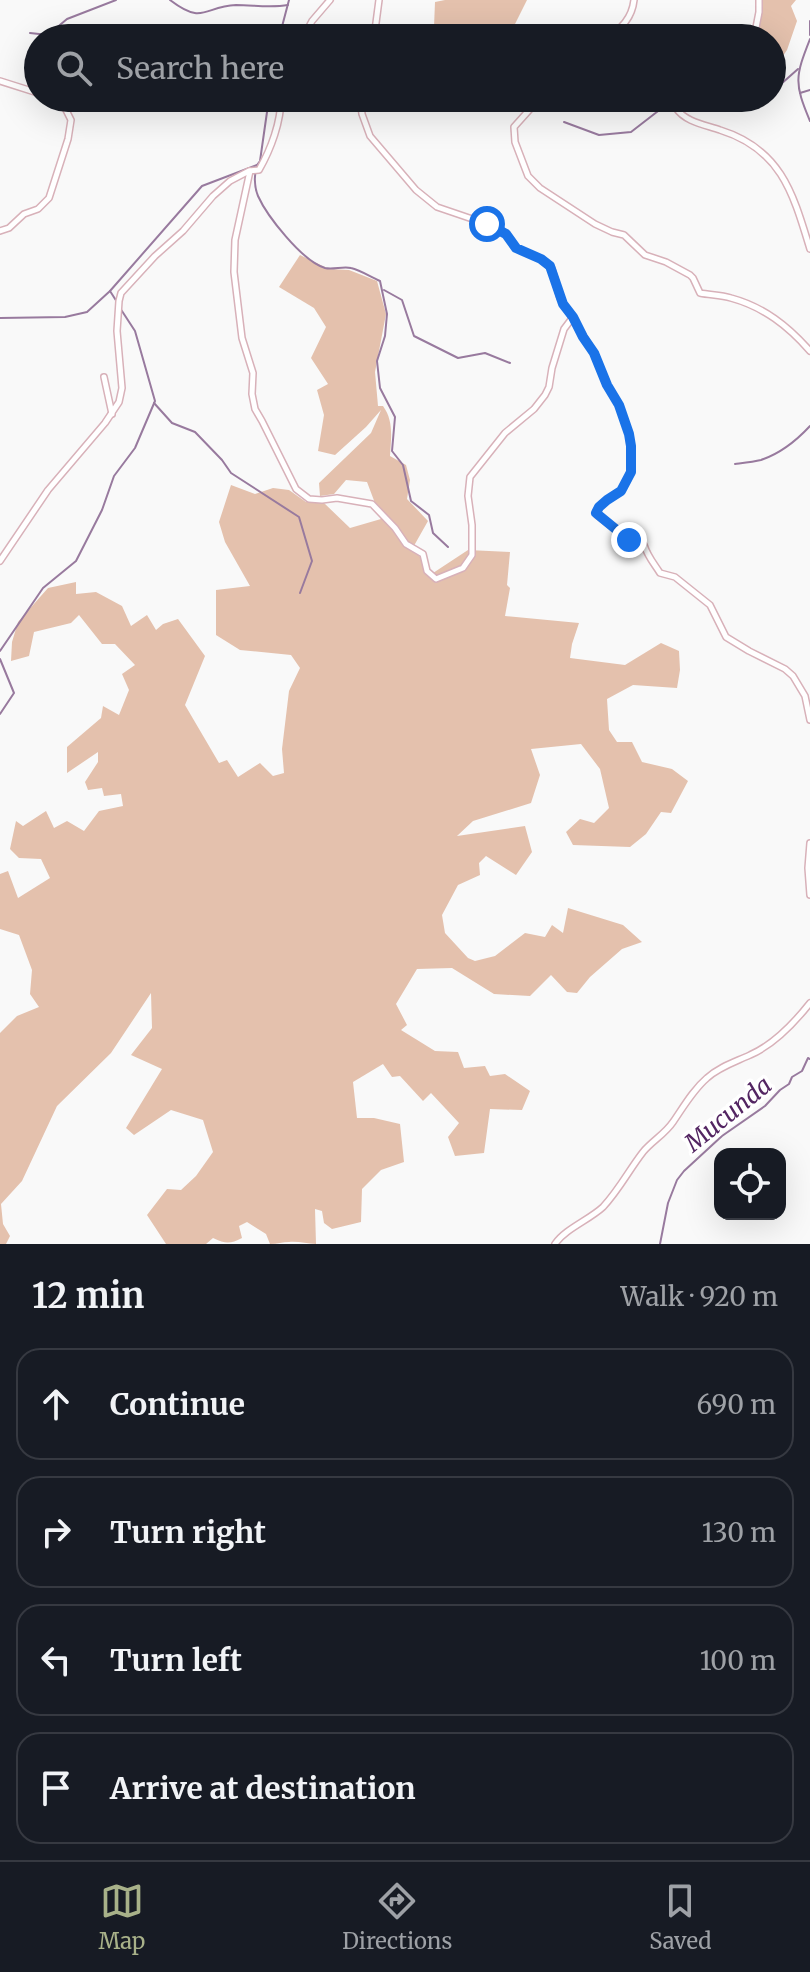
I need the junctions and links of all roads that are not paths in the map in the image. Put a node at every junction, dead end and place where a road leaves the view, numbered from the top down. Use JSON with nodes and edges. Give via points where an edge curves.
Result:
{"nodes":[{"id":1,"x":330,"y":0,"type":"edge"},
{"id":2,"x":379,"y":0,"type":"edge"},
{"id":3,"x":634,"y":0,"type":"edge"},
{"id":4,"x":759,"y":0,"type":"edge"},
{"id":5,"x":310,"y":24,"type":"edge"},
{"id":6,"x":376,"y":24,"type":"edge"},
{"id":7,"x":624,"y":24,"type":"edge"},
{"id":8,"x":757,"y":24,"type":"edge"},
{"id":9,"x":0,"y":81,"type":"edge"},
{"id":10,"x":24,"y":89,"type":"edge"},
{"id":11,"x":67,"y":112,"type":"edge"},
{"id":12,"x":279,"y":112,"type":"edge"},
{"id":13,"x":362,"y":112,"type":"edge"},
{"id":14,"x":527,"y":112,"type":"edge"},
{"id":15,"x":678,"y":112,"type":"edge"},
{"id":16,"x":250,"y":171,"type":"junction"},
{"id":17,"x":0,"y":231,"type":"edge"},
{"id":18,"x":810,"y":249,"type":"edge"},
{"id":19,"x":573,"y":317,"type":"junction"},
{"id":20,"x":810,"y":351,"type":"edge"},
{"id":21,"x":104,"y":377,"type":"dead end"},
{"id":22,"x":112,"y":414,"type":"junction"},
{"id":23,"x":0,"y":561,"type":"edge"},
{"id":24,"x":810,"y":720,"type":"edge"},
{"id":25,"x":810,"y":843,"type":"edge"},
{"id":26,"x":810,"y":895,"type":"edge"},
{"id":27,"x":810,"y":1003,"type":"edge"},
{"id":28,"x":555,"y":1244,"type":"edge"}],
"edges":[{"from":1,"to":5,"type":"street"},
{"from":2,"to":6,"type":"street"},
{"from":3,"to":7,"type":"street"},
{"from":4,"to":8,"type":"street"},
{"from":9,"to":10,"type":"street"},
{"from":11,"to":17,"type":"street","via":[[68,139],[49,198]]},
{"from":12,"to":16,"type":"street","via":[[269,152],[259,170]]},
{"from":13,"to":19,"type":"street","via":[[370,136],[416,190],[437,207],[506,234],[516,248],[550,266],[560,298]]},
{"from":14,"to":20,"type":"street","via":[[517,122],[515,142],[534,182],[595,224],[624,235],[645,255],[690,275],[700,293],[763,310]]},
{"from":15,"to":18,"type":"street","via":[[740,137],[772,160]]},
{"from":16,"to":19,"type":"street","via":[[235,240],[234,272],[255,409],[296,489],[309,499],[372,504],[406,544],[423,554],[427,571],[436,579],[463,568],[472,555],[470,477],[545,395],[564,329]]},
{"from":16,"to":22,"type":"street","via":[[230,181],[121,293],[117,331],[122,388]]},
{"from":19,"to":24,"type":"street","via":[[619,405],[631,446],[628,479],[597,515],[644,545],[660,573],[675,577],[710,605],[726,637],[793,676]]},
{"from":21,"to":22,"type":"street"},
{"from":22,"to":23,"type":"street","via":[[48,490]]},
{"from":25,"to":26,"type":"street"},
{"from":27,"to":28,"type":"street","via":[[768,1045],[696,1088],[603,1207]]}]}
